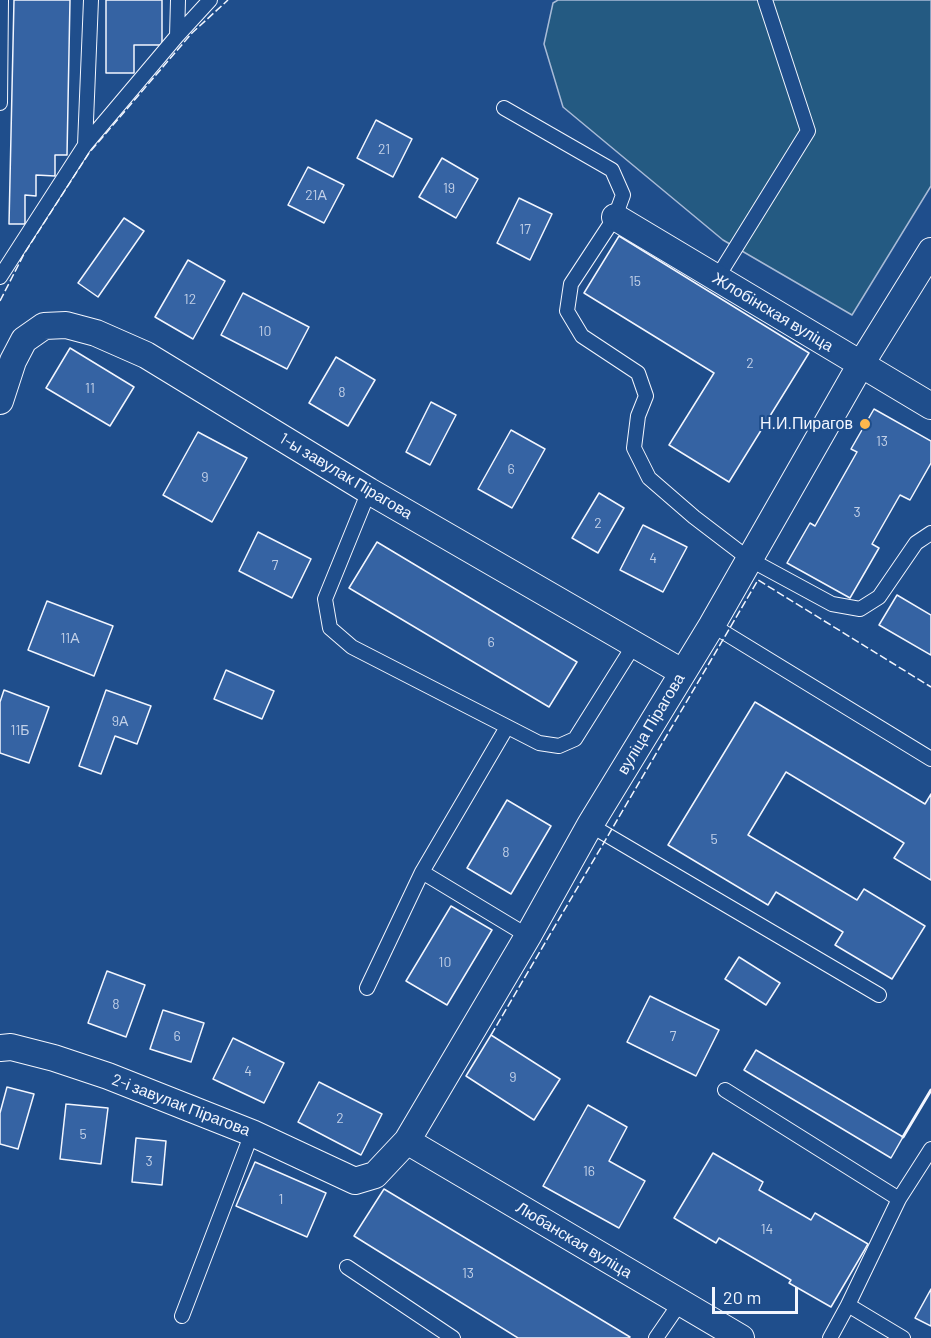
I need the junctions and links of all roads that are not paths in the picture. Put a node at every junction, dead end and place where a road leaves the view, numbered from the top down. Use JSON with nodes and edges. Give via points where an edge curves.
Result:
{"nodes":[{"id":1,"x":1,"y":0,"type":"edge"},
{"id":2,"x":90,"y":0,"type":"edge"},
{"id":3,"x":178,"y":0,"type":"edge"},
{"id":4,"x":210,"y":0,"type":"edge"},
{"id":5,"x":765,"y":0,"type":"edge"},
{"id":6,"x":177,"y":36,"type":"junction"},
{"id":7,"x":0,"y":103,"type":"edge"},
{"id":8,"x":504,"y":108,"type":"dead end"},
{"id":9,"x":85,"y":145,"type":"junction"},
{"id":10,"x":615,"y":217,"type":"junction"},
{"id":11,"x":931,"y":250,"type":"edge"},
{"id":12,"x":0,"y":277,"type":"edge"},
{"id":13,"x":717,"y":278,"type":"junction"},
{"id":14,"x":7,"y":358,"type":"edge"},
{"id":15,"x":861,"y":364,"type":"junction"},
{"id":16,"x":0,"y":401,"type":"edge"},
{"id":17,"x":931,"y":406,"type":"edge"},
{"id":18,"x":369,"y":491,"type":"junction"},
{"id":19,"x":931,"y":533,"type":"edge"},
{"id":20,"x":749,"y":559,"type":"junction"},
{"id":21,"x":712,"y":625,"type":"junction"},
{"id":22,"x":634,"y":645,"type":"junction"},
{"id":23,"x":682,"y":672,"type":"junction"},
{"id":24,"x":507,"y":727,"type":"junction"},
{"id":25,"x":931,"y":759,"type":"edge"},
{"id":26,"x":590,"y":825,"type":"junction"},
{"id":27,"x":422,"y":872,"type":"junction"},
{"id":28,"x":528,"y":936,"type":"junction"},
{"id":29,"x":367,"y":988,"type":"dead end"},
{"id":30,"x":879,"y":995,"type":"dead end"},
{"id":31,"x":0,"y":1048,"type":"edge"},
{"id":32,"x":725,"y":1090,"type":"dead end"},
{"id":33,"x":252,"y":1133,"type":"junction"},
{"id":34,"x":407,"y":1141,"type":"junction"},
{"id":35,"x":931,"y":1149,"type":"edge"},
{"id":36,"x":355,"y":1181,"type":"joint"},
{"id":37,"x":899,"y":1199,"type":"junction"},
{"id":38,"x":347,"y":1267,"type":"dead end"},
{"id":39,"x":680,"y":1303,"type":"junction"},
{"id":40,"x":848,"y":1305,"type":"junction"},
{"id":41,"x":182,"y":1316,"type":"dead end"},
{"id":42,"x":453,"y":1338,"type":"edge"},
{"id":43,"x":657,"y":1338,"type":"edge"},
{"id":44,"x":741,"y":1338,"type":"edge"},
{"id":45,"x":830,"y":1338,"type":"edge"},
{"id":46,"x":903,"y":1338,"type":"edge"}],
"edges":[{"from":1,"to":7,"type":"lane"},
{"from":2,"to":9,"type":"lane"},
{"from":3,"to":6,"type":"lane"},
{"from":4,"to":6,"type":"lane"},
{"from":5,"to":13,"type":"lane","via":[[808,131]]},
{"from":6,"to":9,"type":"lane"},
{"from":8,"to":10,"type":"lane","via":[[612,170],[623,195]]},
{"from":9,"to":12,"type":"lane"},
{"from":10,"to":13,"type":"street","name":"Жлобінская вуліца"},
{"from":10,"to":20,"type":"lane","via":[[572,284],[567,311],[582,336],[638,373],[646,396],[638,416],[634,448],[649,478]]},
{"from":11,"to":15,"type":"street","name":"вуліца Пірагова"},
{"from":13,"to":15,"type":"street","name":"Жлобінская вуліца"},
{"from":14,"to":16,"type":"street","name":"1-ы завулак Пірагова"},
{"from":14,"to":18,"type":"street","name":"1-ы завулак Пірагова","via":[[44,326],[66,325],[96,333],[146,355]]},
{"from":15,"to":17,"type":"street","name":"Жлобінская вуліца"},
{"from":15,"to":20,"type":"street","name":"вуліца Пірагова"},
{"from":18,"to":22,"type":"street","name":"1-ы завулак Пірагова"},
{"from":18,"to":24,"type":"lane","via":[[324,599],[330,628],[352,647]]},
{"from":19,"to":20,"type":"lane","via":[[916,543],[879,597],[860,609],[832,604]]},
{"from":20,"to":21,"type":"street","name":"вуліца Пірагова"},
{"from":21,"to":23,"type":"street","name":"вуліца Пірагова"},
{"from":21,"to":25,"type":"lane"},
{"from":22,"to":23,"type":"street","name":"1-ы завулак Пірагова"},
{"from":22,"to":24,"type":"lane","via":[[574,739],[559,746],[539,743]]},
{"from":23,"to":26,"type":"street","name":"вуліца Пірагова"},
{"from":24,"to":27,"type":"lane"},
{"from":26,"to":28,"type":"street","name":"вуліца Пірагова"},
{"from":26,"to":30,"type":"lane"},
{"from":27,"to":28,"type":"lane"},
{"from":27,"to":29,"type":"lane"},
{"from":28,"to":34,"type":"street","name":"вуліца Пірагова"},
{"from":31,"to":33,"type":"street","name":"2-і завулак Пірагова","via":[[54,1058],[108,1076]]},
{"from":32,"to":37,"type":"lane"},
{"from":33,"to":36,"type":"street","name":"2-і завулак Пірагова"},
{"from":33,"to":41,"type":"lane"},
{"from":34,"to":36,"type":"street","name":"вуліца Пірагова","via":[[375,1175]]},
{"from":34,"to":39,"type":"street","name":"Любанская вуліца"},
{"from":35,"to":37,"type":"lane"},
{"from":37,"to":40,"type":"lane"},
{"from":38,"to":42,"type":"lane"},
{"from":39,"to":43,"type":"lane"},
{"from":39,"to":44,"type":"street","name":"Любанская вуліца"},
{"from":40,"to":45,"type":"lane"},
{"from":40,"to":46,"type":"lane"}]}
